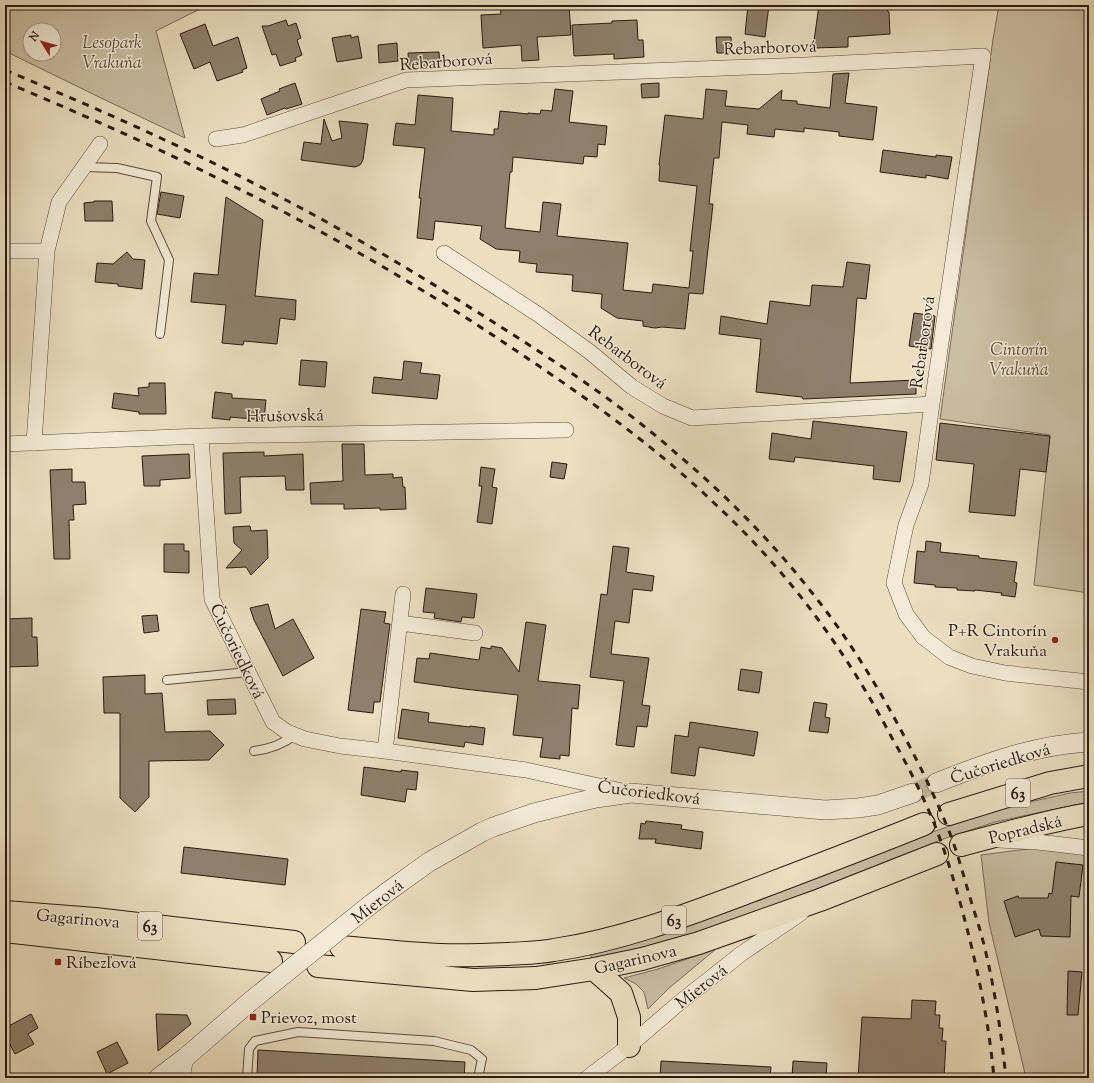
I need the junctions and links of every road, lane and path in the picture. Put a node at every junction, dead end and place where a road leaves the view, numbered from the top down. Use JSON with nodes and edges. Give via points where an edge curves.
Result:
{"nodes":[{"id":1,"x":216,"y":139,"type":"dead end"},
{"id":2,"x":100,"y":144,"type":"dead end"},
{"id":3,"x":84,"y":167,"type":"junction"},
{"id":4,"x":5,"y":251,"type":"edge"},
{"id":5,"x":47,"y":251,"type":"junction"},
{"id":6,"x":444,"y":253,"type":"dead end"},
{"id":7,"x":160,"y":334,"type":"dead end"},
{"id":8,"x":932,"y":404,"type":"junction"},
{"id":9,"x":566,"y":430,"type":"dead end"},
{"id":10,"x":201,"y":436,"type":"junction"},
{"id":11,"x":34,"y":443,"type":"junction"},
{"id":12,"x":5,"y":444,"type":"edge"},
{"id":13,"x":403,"y":594,"type":"dead end"},
{"id":14,"x":400,"y":623,"type":"junction"},
{"id":15,"x":475,"y":634,"type":"dead end"},
{"id":16,"x":248,"y":672,"type":"junction"},
{"id":17,"x":167,"y":680,"type":"dead end"},
{"id":18,"x":1089,"y":682,"type":"edge"},
{"id":19,"x":295,"y":735,"type":"junction"},
{"id":20,"x":1089,"y":742,"type":"edge"},
{"id":21,"x":386,"y":750,"type":"junction"},
{"id":22,"x":254,"y":751,"type":"dead end"},
{"id":23,"x":1089,"y":776,"type":"edge"},
{"id":24,"x":936,"y":784,"type":"tunnel mouth"},
{"id":25,"x":631,"y":793,"type":"junction"},
{"id":26,"x":912,"y":793,"type":"tunnel mouth"},
{"id":27,"x":949,"y":814,"type":"dead end"},
{"id":28,"x":1089,"y":814,"type":"edge"},
{"id":29,"x":924,"y":824,"type":"dead end"},
{"id":30,"x":986,"y":839,"type":"junction"},
{"id":31,"x":962,"y":845,"type":"dead end"},
{"id":32,"x":1089,"y":848,"type":"edge"},
{"id":33,"x":937,"y":854,"type":"dead end"},
{"id":34,"x":820,"y":900,"type":"junction"},
{"id":35,"x":5,"y":912,"type":"edge"},
{"id":36,"x":5,"y":931,"type":"edge"},
{"id":37,"x":294,"y":942,"type":"dead end"},
{"id":38,"x":341,"y":947,"type":"dead end"},
{"id":39,"x":271,"y":960,"type":"dead end"},
{"id":40,"x":318,"y":966,"type":"dead end"},
{"id":41,"x":594,"y":969,"type":"junction"},
{"id":42,"x":629,"y":1046,"type":"junction"},
{"id":43,"x":186,"y":1057,"type":"junction"},
{"id":44,"x":158,"y":1078,"type":"edge"},
{"id":45,"x":182,"y":1078,"type":"edge"},
{"id":46,"x":247,"y":1078,"type":"edge"},
{"id":47,"x":478,"y":1078,"type":"edge"},
{"id":48,"x":587,"y":1078,"type":"edge"}],
"edges":[{"from":1,"to":8,"type":"street","name":"Rebarborová","via":[[243,135],[406,80],[983,56]]},
{"from":2,"to":3,"type":"street"},
{"from":3,"to":5,"type":"street","via":[[59,202]]},
{"from":3,"to":7,"type":"lane","via":[[117,168],[158,177],[150,221],[169,260]]},
{"from":4,"to":5,"type":"street"},
{"from":5,"to":11,"type":"street"},
{"from":6,"to":8,"type":"street","name":"Rebarborová","via":[[590,352],[632,387],[663,406],[692,418]]},
{"from":8,"to":18,"type":"street","name":"Rebarborová","via":[[921,484],[906,525],[894,582],[906,614],[923,637],[949,657],[972,666],[1005,673]]},
{"from":9,"to":10,"type":"street","name":"Hrušovská"},
{"from":10,"to":11,"type":"street","name":"Hrušovská"},
{"from":10,"to":16,"type":"street","name":"Čučoriedková","via":[[212,599]]},
{"from":11,"to":12,"type":"street","name":"Hrušovská"},
{"from":13,"to":14,"type":"street"},
{"from":14,"to":15,"type":"street"},
{"from":14,"to":21,"type":"street"},
{"from":16,"to":17,"type":"lane"},
{"from":16,"to":19,"type":"street","name":"Čučoriedková","via":[[273,722]]},
{"from":19,"to":21,"type":"street","name":"Čučoriedková","via":[[340,746]]},
{"from":19,"to":22,"type":"lane","via":[[269,749]]},
{"from":20,"to":24,"type":"street","name":"Čučoriedková","via":[[1028,751],[988,763]]},
{"from":21,"to":25,"type":"street","name":"Čučoriedková","via":[[526,770]]},
{"from":23,"to":27,"type":"main road","name":"Popradská","number":"63","via":[[1050,783]]},
{"from":25,"to":26,"type":"street","name":"Čučoriedková","via":[[825,810],[878,805]]},
{"from":25,"to":43,"type":"street","name":"Mierová","bridge":true,"via":[[566,804],[534,813],[493,827],[447,851],[390,890],[252,1000]]},
{"from":28,"to":30,"type":"main road","name":"Popradská","number":"63"},
{"from":29,"to":38,"type":"main road","name":"Gagarinova","number":"63","via":[[675,920],[579,946],[553,951],[473,956],[411,954]]},
{"from":30,"to":31,"type":"main road","name":"Popradská","number":"63"},
{"from":30,"to":32,"type":"street"},
{"from":33,"to":34,"type":"main road","name":"Gagarinova","number":"63"},
{"from":34,"to":41,"type":"main road","name":"Gagarinova","number":"63","via":[[699,943]]},
{"from":34,"to":42,"type":"street","name":"Mierová","via":[[741,954]]},
{"from":35,"to":37,"type":"main road","name":"Gagarinova","number":"63","via":[[95,919]]},
{"from":36,"to":39,"type":"main road","name":"Gagarinova","number":"63"},
{"from":40,"to":41,"type":"main road","name":"Gagarinova","number":"63","via":[[473,980],[536,978]]},
{"from":41,"to":42,"type":"main road","via":[[621,993],[629,1017]]},
{"from":42,"to":48,"type":"street","name":"Mierová"},
{"from":43,"to":44,"type":"street","name":"Mierová"},
{"from":43,"to":45,"type":"street"},
{"from":46,"to":47,"type":"lane","via":[[249,1049],[255,1041],[298,1032],[434,1041],[471,1050],[482,1059]]}]}
